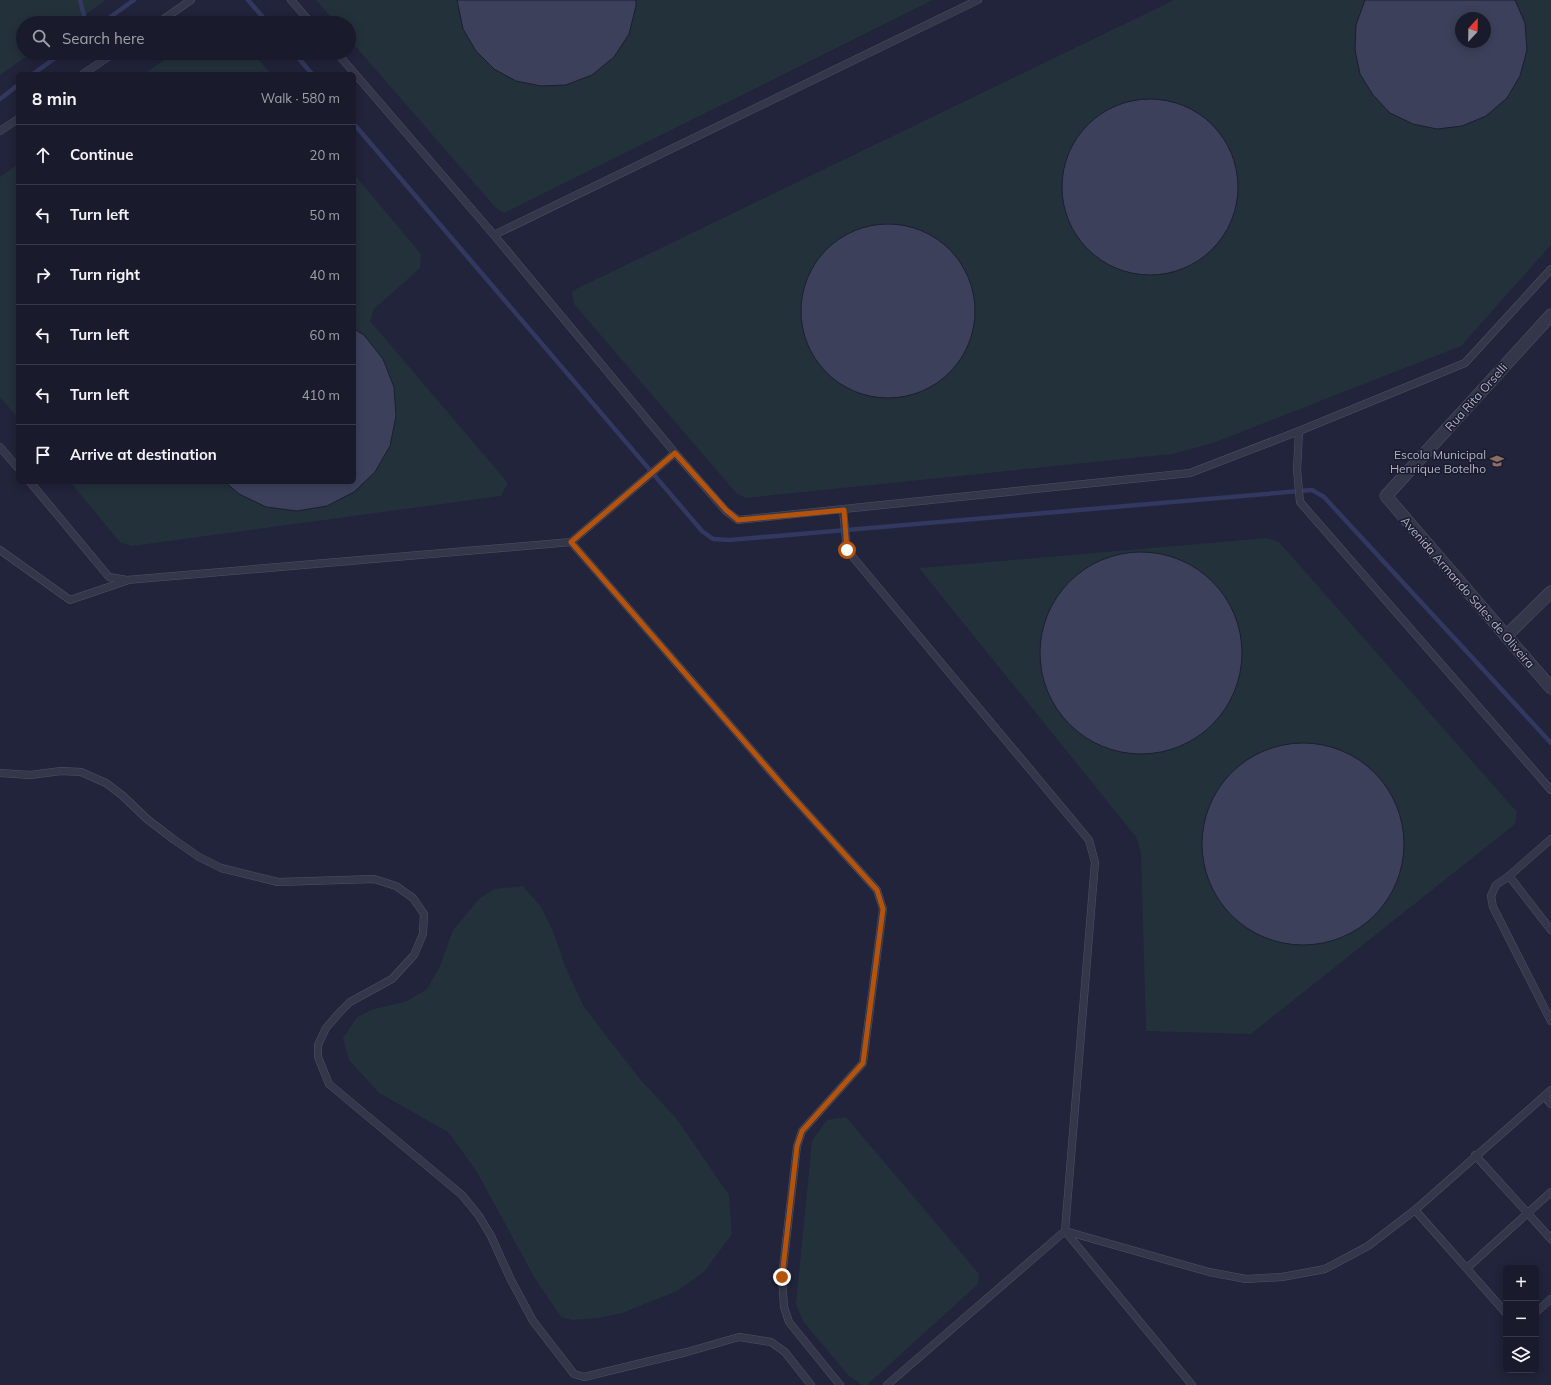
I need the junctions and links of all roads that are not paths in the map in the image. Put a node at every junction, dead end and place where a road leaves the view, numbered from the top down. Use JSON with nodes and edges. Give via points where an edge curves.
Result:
{"nodes":[{"id":1,"x":191,"y":0,"type":"edge"},
{"id":2,"x":291,"y":0,"type":"edge"},
{"id":3,"x":978,"y":0,"type":"edge"},
{"id":4,"x":168,"y":16,"type":"edge"},
{"id":5,"x":305,"y":16,"type":"edge"},
{"id":6,"x":104,"y":60,"type":"edge"},
{"id":7,"x":343,"y":60,"type":"edge"},
{"id":8,"x":86,"y":72,"type":"edge"},
{"id":9,"x":353,"y":72,"type":"edge"},
{"id":10,"x":356,"y":75,"type":"edge"},
{"id":11,"x":16,"y":120,"type":"edge"},
{"id":12,"x":0,"y":131,"type":"edge"},
{"id":13,"x":494,"y":235,"type":"junction"},
{"id":14,"x":1551,"y":269,"type":"edge"},
{"id":15,"x":1550,"y":317,"type":"edge"},
{"id":16,"x":1299,"y":431,"type":"junction"},
{"id":17,"x":0,"y":447,"type":"edge"},
{"id":18,"x":675,"y":453,"type":"junction"},
{"id":19,"x":16,"y":466,"type":"edge"},
{"id":20,"x":32,"y":484,"type":"edge"},
{"id":21,"x":1386,"y":496,"type":"joint"},
{"id":22,"x":844,"y":510,"type":"junction"},
{"id":23,"x":571,"y":542,"type":"junction"},
{"id":24,"x":0,"y":550,"type":"edge"},
{"id":25,"x":128,"y":580,"type":"junction"},
{"id":26,"x":1551,"y":592,"type":"edge"},
{"id":27,"x":1506,"y":636,"type":"junction"},
{"id":28,"x":1551,"y":688,"type":"edge"},
{"id":29,"x":0,"y":773,"type":"edge"},
{"id":30,"x":1551,"y":790,"type":"edge"},
{"id":31,"x":1551,"y":839,"type":"edge"},
{"id":32,"x":1509,"y":876,"type":"junction"},
{"id":33,"x":1551,"y":930,"type":"edge"},
{"id":34,"x":1551,"y":1021,"type":"edge"},
{"id":35,"x":1551,"y":1090,"type":"edge"},
{"id":36,"x":1544,"y":1096,"type":"junction"},
{"id":37,"x":1551,"y":1104,"type":"edge"},
{"id":38,"x":1475,"y":1155,"type":"junction"},
{"id":39,"x":1551,"y":1192,"type":"edge"},
{"id":40,"x":1415,"y":1210,"type":"junction"},
{"id":41,"x":1528,"y":1212,"type":"junction"},
{"id":42,"x":1065,"y":1231,"type":"junction"},
{"id":43,"x":1551,"y":1239,"type":"edge"},
{"id":44,"x":1467,"y":1268,"type":"junction"},
{"id":45,"x":1551,"y":1299,"type":"edge"},
{"id":46,"x":1539,"y":1309,"type":"edge"},
{"id":47,"x":1503,"y":1310,"type":"edge"},
{"id":48,"x":811,"y":1385,"type":"edge"},
{"id":49,"x":840,"y":1385,"type":"edge"},
{"id":50,"x":887,"y":1385,"type":"edge"},
{"id":51,"x":1192,"y":1385,"type":"edge"}],
"edges":[{"from":1,"to":4,"type":"lane"},
{"from":2,"to":5,"type":"lane"},
{"from":3,"to":13,"type":"lane"},
{"from":6,"to":8,"type":"lane"},
{"from":7,"to":9,"type":"lane"},
{"from":10,"to":13,"type":"lane"},
{"from":11,"to":12,"type":"lane"},
{"from":13,"to":18,"type":"lane"},
{"from":14,"to":16,"type":"lane","via":[[1465,363]]},
{"from":15,"to":21,"type":"street","name":"Rua Rita Orselli"},
{"from":16,"to":22,"type":"lane","via":[[1190,473]]},
{"from":16,"to":30,"type":"lane","via":[[1297,470],[1300,502]]},
{"from":17,"to":19,"type":"lane"},
{"from":18,"to":22,"type":"lane","via":[[738,520]]},
{"from":18,"to":23,"type":"lane"},
{"from":20,"to":25,"type":"lane","via":[[109,577]]},
{"from":21,"to":27,"type":"street","name":"Avenida Armando Sales de Oliveira"},
{"from":22,"to":42,"type":"lane","via":[[847,550],[1089,840],[1095,862]]},
{"from":23,"to":25,"type":"lane"},
{"from":23,"to":49,"type":"lane","via":[[877,890],[883,909],[863,1063],[802,1131],[797,1146],[782,1277],[784,1307],[789,1322]]},
{"from":24,"to":25,"type":"lane","via":[[70,600]]},
{"from":26,"to":27,"type":"street"},
{"from":27,"to":28,"type":"street","name":"Avenida Armando Sales de Oliveira"},
{"from":29,"to":48,"type":"lane","via":[[30,775],[61,770],[81,772],[106,783],[173,839],[199,857],[222,868],[278,882],[374,879],[396,886],[413,898],[424,914],[423,934],[414,955],[392,979],[350,1002],[326,1028],[318,1046],[318,1057],[329,1084],[466,1200],[491,1236],[533,1321],[574,1374],[584,1377],[739,1337],[771,1342],[785,1352]]},
{"from":31,"to":32,"type":"lane"},
{"from":32,"to":33,"type":"lane"},
{"from":32,"to":34,"type":"lane","via":[[1496,885],[1491,896],[1493,907]]},
{"from":35,"to":36,"type":"lane"},
{"from":36,"to":37,"type":"lane"},
{"from":36,"to":38,"type":"lane"},
{"from":38,"to":40,"type":"lane"},
{"from":38,"to":41,"type":"lane"},
{"from":39,"to":41,"type":"lane"},
{"from":40,"to":42,"type":"lane","via":[[1368,1246],[1325,1269],[1282,1277],[1246,1279],[1209,1272]]},
{"from":40,"to":44,"type":"lane"},
{"from":41,"to":43,"type":"lane"},
{"from":41,"to":44,"type":"lane"},
{"from":42,"to":50,"type":"lane"},
{"from":42,"to":51,"type":"lane"},
{"from":44,"to":47,"type":"lane"},
{"from":45,"to":46,"type":"lane"}]}
